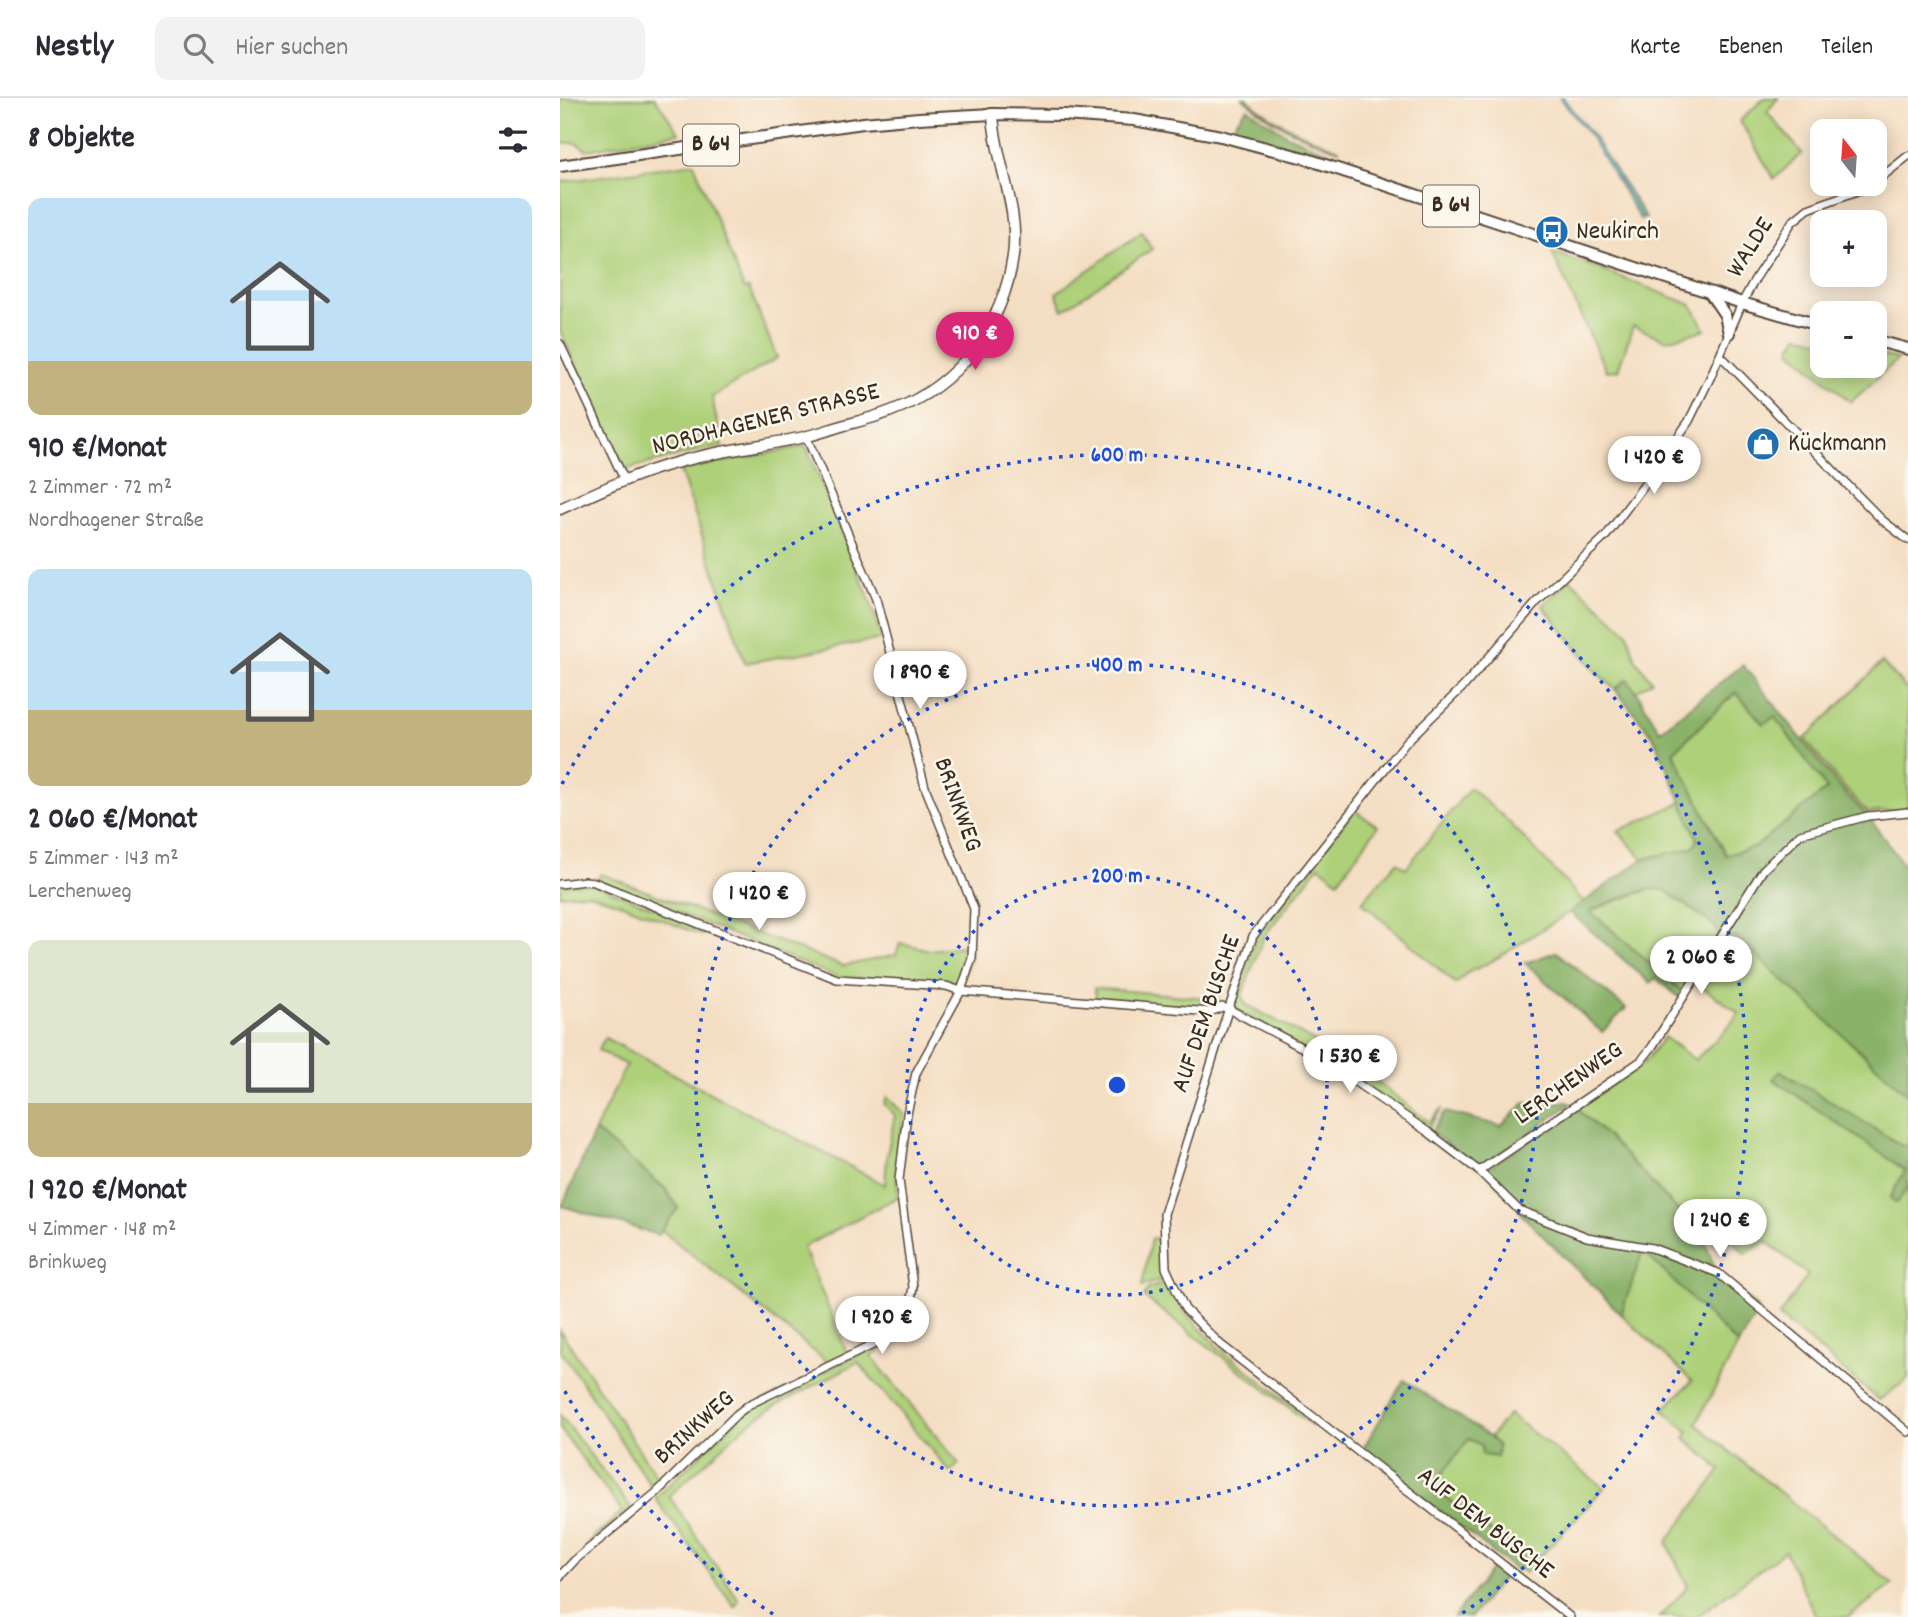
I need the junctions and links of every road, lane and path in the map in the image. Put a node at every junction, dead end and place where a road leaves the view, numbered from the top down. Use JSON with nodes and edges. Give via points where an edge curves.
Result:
{"nodes":[{"id":1,"x":993,"y":114,"type":"junction"},
{"id":2,"x":1908,"y":156,"type":"edge"},
{"id":3,"x":560,"y":166,"type":"edge"},
{"id":4,"x":1887,"y":173,"type":"edge"},
{"id":5,"x":1842,"y":196,"type":"edge"},
{"id":6,"x":1710,"y":293,"type":"junction"},
{"id":7,"x":1742,"y":303,"type":"junction"},
{"id":8,"x":1810,"y":323,"type":"edge"},
{"id":9,"x":1729,"y":333,"type":"junction"},
{"id":10,"x":1887,"y":343,"type":"edge"},
{"id":11,"x":560,"y":344,"type":"edge"},
{"id":12,"x":1908,"y":349,"type":"edge"},
{"id":13,"x":1720,"y":355,"type":"junction"},
{"id":14,"x":806,"y":436,"type":"junction"},
{"id":15,"x":624,"y":479,"type":"junction"},
{"id":16,"x":560,"y":509,"type":"edge"},
{"id":17,"x":1908,"y":540,"type":"edge"},
{"id":18,"x":1908,"y":812,"type":"edge"},
{"id":19,"x":560,"y":884,"type":"edge"},
{"id":20,"x":961,"y":991,"type":"junction"},
{"id":21,"x":1229,"y":1009,"type":"junction"},
{"id":22,"x":1210,"y":1012,"type":"junction"},
{"id":23,"x":1224,"y":1023,"type":"junction"},
{"id":24,"x":1479,"y":1171,"type":"junction"},
{"id":25,"x":1908,"y":1432,"type":"edge"},
{"id":26,"x":560,"y":1576,"type":"edge"},
{"id":27,"x":1570,"y":1617,"type":"edge"}],
"edges":[{"from":1,"to":3,"type":"main road","number":"B 64","via":[[863,123]]},
{"from":1,"to":6,"type":"main road","number":"B 64","via":[[1134,120],[1255,144]]},
{"from":1,"to":14,"type":"street","name":"NORDHAGENER STRASSE","via":[[1014,226],[1006,292],[994,320],[962,364],[931,390],[891,412]]},
{"from":2,"to":4,"type":"street","name":"WALDE"},
{"from":5,"to":7,"type":"street","name":"WALDE","via":[[1797,217]]},
{"from":6,"to":7,"type":"main road","number":"B 64"},
{"from":6,"to":9,"type":"main road","via":[[1725,315]]},
{"from":7,"to":8,"type":"main road","number":"B 64"},
{"from":7,"to":9,"type":"street","name":"AUF DEM BUSCHE"},
{"from":9,"to":13,"type":"street","name":"AUF DEM BUSCHE"},
{"from":10,"to":12,"type":"main road"},
{"from":11,"to":15,"type":"street"},
{"from":13,"to":17,"type":"street","via":[[1882,520]]},
{"from":13,"to":21,"type":"street","name":"AUF DEM BUSCHE","via":[[1689,421],[1606,536],[1537,602],[1407,741],[1253,936]]},
{"from":14,"to":15,"type":"street","name":"NORDHAGENER STRASSE","via":[[680,461]]},
{"from":14,"to":20,"type":"street","name":"BRINKWEG","via":[[876,599],[925,787],[974,909],[972,958]]},
{"from":15,"to":16,"type":"street","name":"NORDHAGENER STRASSE"},
{"from":18,"to":24,"type":"street","name":"LERCHENWEG","via":[[1868,816],[1800,834],[1763,870],[1641,1062]]},
{"from":19,"to":20,"type":"street","via":[[594,882],[837,979],[946,986]]},
{"from":20,"to":22,"type":"street"},
{"from":20,"to":26,"type":"street","name":"BRINKWEG","via":[[916,1073],[907,1114],[899,1180],[913,1287],[906,1317],[883,1340],[737,1413],[656,1493]]},
{"from":21,"to":22,"type":"street"},
{"from":21,"to":23,"type":"street","name":"AUF DEM BUSCHE"},
{"from":21,"to":24,"type":"street","via":[[1317,1055]]},
{"from":22,"to":23,"type":"street"},
{"from":23,"to":27,"type":"street","name":"AUF DEM BUSCHE","via":[[1164,1213],[1166,1268],[1185,1309],[1220,1344]]},
{"from":24,"to":25,"type":"street","via":[[1519,1210],[1587,1237],[1652,1248],[1718,1273]]}]}
